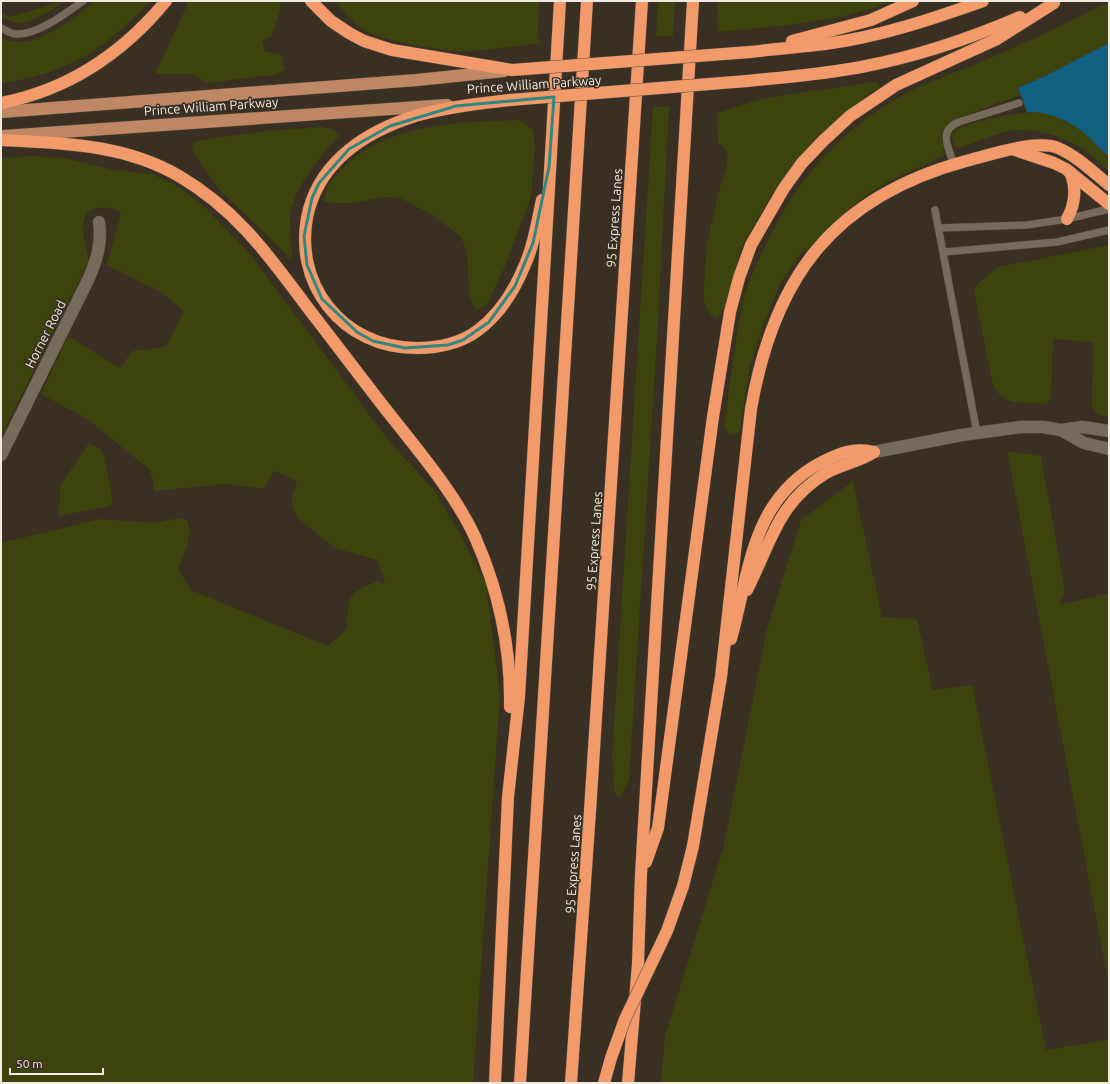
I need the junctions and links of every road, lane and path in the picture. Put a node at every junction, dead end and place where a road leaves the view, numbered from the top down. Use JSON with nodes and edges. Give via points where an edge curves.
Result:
{"nodes":[{"id":1,"x":83,"y":1,"type":"edge"},
{"id":2,"x":166,"y":1,"type":"edge"},
{"id":3,"x":311,"y":1,"type":"edge"},
{"id":4,"x":559,"y":1,"type":"edge"},
{"id":5,"x":587,"y":1,"type":"edge"},
{"id":6,"x":642,"y":1,"type":"edge"},
{"id":7,"x":693,"y":1,"type":"edge"},
{"id":8,"x":914,"y":1,"type":"edge"},
{"id":9,"x":983,"y":1,"type":"edge"},
{"id":10,"x":1056,"y":2,"type":"edge"},
{"id":11,"x":1,"y":28,"type":"edge"},
{"id":12,"x":750,"y":52,"type":"junction"},
{"id":13,"x":583,"y":64,"type":"junction"},
{"id":14,"x":512,"y":70,"type":"junction"},
{"id":15,"x":510,"y":100,"type":"junction"},
{"id":16,"x":1,"y":103,"type":"edge"},
{"id":17,"x":1019,"y":103,"type":"dead end"},
{"id":18,"x":1,"y":112,"type":"edge"},
{"id":19,"x":1,"y":136,"type":"edge"},
{"id":20,"x":1,"y":140,"type":"edge"},
{"id":21,"x":1014,"y":150,"type":"junction"},
{"id":22,"x":954,"y":165,"type":"junction"},
{"id":23,"x":549,"y":167,"type":"junction"},
{"id":24,"x":1070,"y":172,"type":"junction"},
{"id":25,"x":1109,"y":185,"type":"edge"},
{"id":26,"x":1109,"y":204,"type":"edge"},
{"id":27,"x":1109,"y":209,"type":"edge"},
{"id":28,"x":935,"y":210,"type":"dead end"},
{"id":29,"x":1067,"y":219,"type":"junction"},
{"id":30,"x":99,"y":222,"type":"dead end"},
{"id":31,"x":939,"y":228,"type":"junction"},
{"id":32,"x":1109,"y":230,"type":"edge"},
{"id":33,"x":944,"y":252,"type":"junction"},
{"id":34,"x":1061,"y":430,"type":"junction"},
{"id":35,"x":1109,"y":431,"type":"edge"},
{"id":36,"x":977,"y":433,"type":"junction"},
{"id":37,"x":4,"y":442,"type":"edge"},
{"id":38,"x":1109,"y":449,"type":"edge"},
{"id":39,"x":874,"y":452,"type":"joint"},
{"id":40,"x":1,"y":455,"type":"edge"},
{"id":41,"x":721,"y":677,"type":"junction"},
{"id":42,"x":510,"y":784,"type":"junction"},
{"id":43,"x":641,"y":874,"type":"junction"},
{"id":44,"x":495,"y":1083,"type":"edge"},
{"id":45,"x":520,"y":1083,"type":"edge"},
{"id":46,"x":571,"y":1083,"type":"edge"},
{"id":47,"x":604,"y":1083,"type":"edge"},
{"id":48,"x":628,"y":1083,"type":"edge"}],
"edges":[{"from":1,"to":11,"type":"lane","via":[[54,22],[25,33],[12,34]]},
{"from":2,"to":16,"type":"highway","via":[[133,36],[87,72],[45,92]]},
{"from":3,"to":14,"type":"highway","via":[[331,21],[349,33],[392,50]]},
{"from":4,"to":23,"type":"highway"},
{"from":5,"to":13,"type":"highway"},
{"from":6,"to":46,"type":"highway","name":"95 Express Lanes"},
{"from":7,"to":43,"type":"highway"},
{"from":8,"to":12,"type":"highway","via":[[871,20]]},
{"from":9,"to":12,"type":"highway","name":"Prince William Parkway","via":[[932,19],[876,34],[826,44]]},
{"from":10,"to":15,"type":"highway","name":"Prince William Parkway","bridge":true,"via":[[961,41],[867,66],[747,81]]},
{"from":10,"to":43,"type":"highway","via":[[997,39],[896,86],[850,116],[802,163],[784,188],[751,245],[738,278],[730,312],[712,425],[658,828]]},
{"from":12,"to":13,"type":"highway","name":"Prince William Parkway","bridge":true},
{"from":13,"to":14,"type":"highway","name":"Prince William Parkway","bridge":true},
{"from":13,"to":45,"type":"highway"},
{"from":14,"to":18,"type":"main road","name":"Prince William Parkway","via":[[417,80]]},
{"from":15,"to":19,"type":"main road","name":"Prince William Parkway"},
{"from":15,"to":23,"type":"highway","via":[[456,106],[415,116],[362,140],[336,160],[319,183],[312,198],[304,236],[307,265],[322,299],[342,321],[357,332],[387,345],[427,348],[463,340],[488,322],[505,302],[525,265],[533,243]]},
{"from":17,"to":22,"type":"lane","via":[[959,122],[950,128],[946,139]]},
{"from":20,"to":42,"type":"highway","via":[[92,146],[151,162],[193,185],[227,210],[274,262],[444,486],[474,535],[497,597],[509,656]]},
{"from":21,"to":22,"type":"highway"},
{"from":21,"to":24,"type":"highway","via":[[1054,163]]},
{"from":21,"to":25,"type":"highway","via":[[1033,145],[1057,147],[1081,162]]},
{"from":22,"to":41,"type":"highway","via":[[911,179],[861,208],[840,224],[805,264],[776,316],[763,354],[751,409]]},
{"from":23,"to":42,"type":"highway","via":[[519,697]]},
{"from":24,"to":26,"type":"highway"},
{"from":24,"to":29,"type":"highway","via":[[1075,190]]},
{"from":27,"to":29,"type":"lane"},
{"from":28,"to":31,"type":"lane"},
{"from":29,"to":31,"type":"lane","via":[[1027,225]]},
{"from":30,"to":37,"type":"street","name":"Horner Road","via":[[100,246],[96,260]]},
{"from":31,"to":33,"type":"lane"},
{"from":32,"to":33,"type":"lane","via":[[1057,242]]},
{"from":33,"to":36,"type":"lane"},
{"from":34,"to":35,"type":"street","via":[[1082,427]]},
{"from":34,"to":36,"type":"street","via":[[1021,427]]},
{"from":34,"to":38,"type":"street","via":[[1084,443]]},
{"from":36,"to":39,"type":"street"},
{"from":37,"to":40,"type":"street","name":"Horner Road"},
{"from":39,"to":41,"type":"highway","via":[[860,449],[831,457],[807,471],[778,498],[752,549],[742,599]]},
{"from":41,"to":47,"type":"highway","bridge":true,"via":[[693,846],[683,886],[667,932],[625,1019]]},
{"from":42,"to":44,"type":"highway"},
{"from":43,"to":48,"type":"highway","via":[[638,964]]}]}
